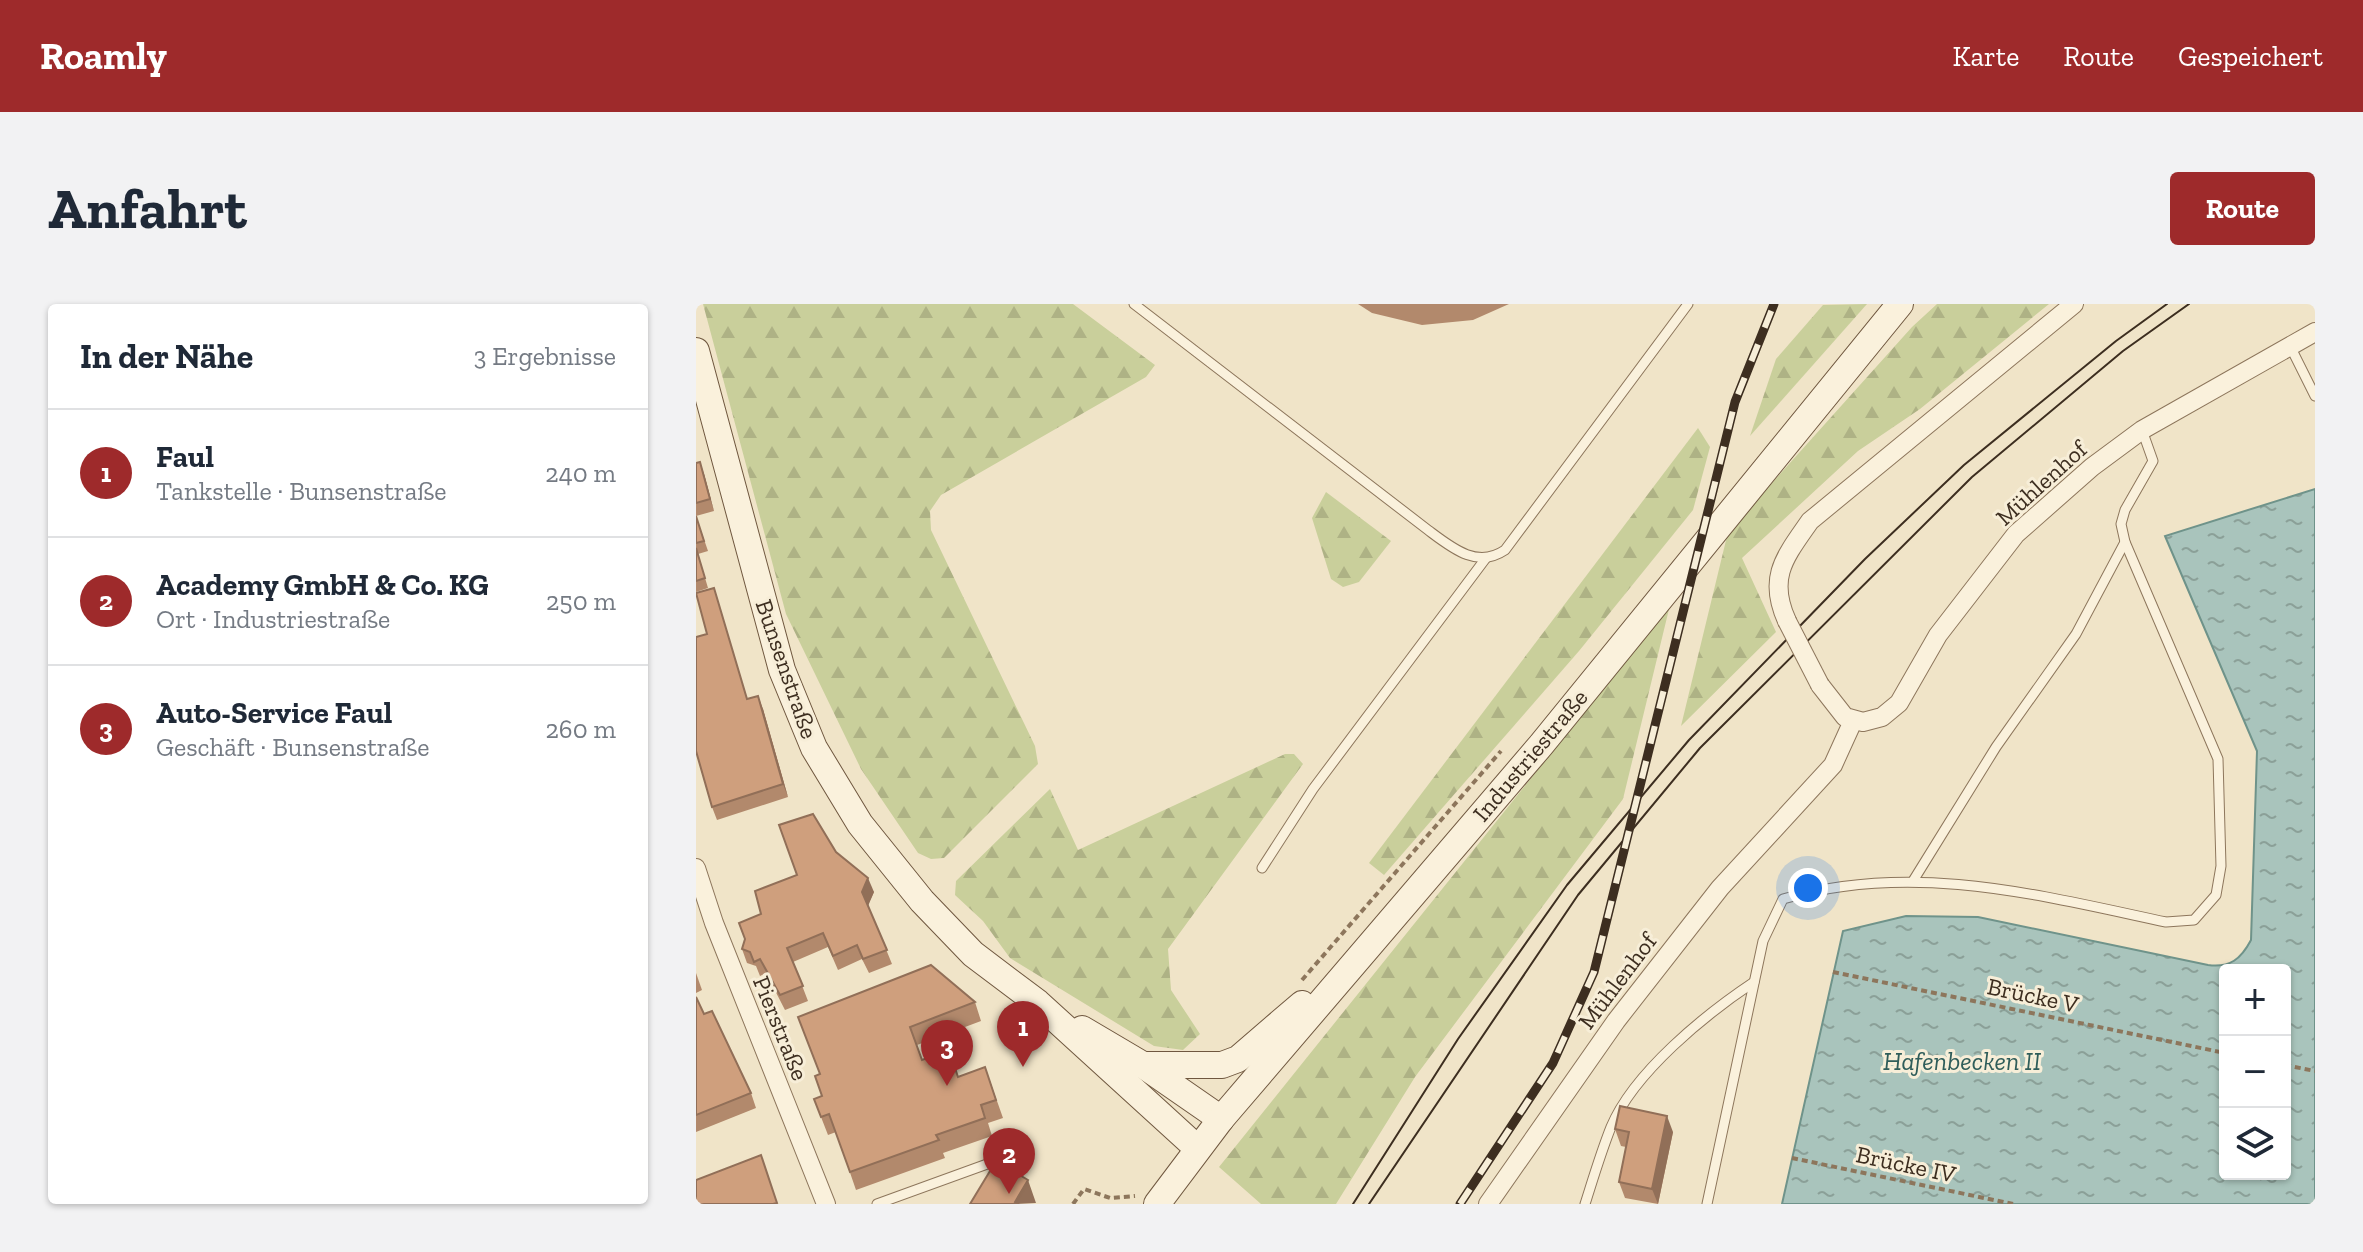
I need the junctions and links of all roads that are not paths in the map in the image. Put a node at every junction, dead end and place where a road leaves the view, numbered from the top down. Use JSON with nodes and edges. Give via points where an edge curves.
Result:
{"nodes":[{"id":1,"x":1134,"y":304,"type":"edge"},
{"id":2,"x":1688,"y":304,"type":"edge"},
{"id":3,"x":1900,"y":304,"type":"edge"},
{"id":4,"x":2074,"y":304,"type":"edge"},
{"id":5,"x":2315,"y":332,"type":"edge"},
{"id":6,"x":2290,"y":346,"type":"junction"},
{"id":7,"x":698,"y":366,"type":"edge"},
{"id":8,"x":2315,"y":396,"type":"edge"},
{"id":9,"x":705,"y":425,"type":"edge"},
{"id":10,"x":2142,"y":430,"type":"junction"},
{"id":11,"x":2125,"y":542,"type":"junction"},
{"id":12,"x":1486,"y":558,"type":"junction"},
{"id":13,"x":1853,"y":721,"type":"junction"},
{"id":14,"x":696,"y":868,"type":"edge"},
{"id":15,"x":1262,"y":868,"type":"dead end"},
{"id":16,"x":1913,"y":881,"type":"junction"},
{"id":17,"x":1341,"y":976,"type":"junction"},
{"id":18,"x":1754,"y":982,"type":"junction"},
{"id":19,"x":1038,"y":1003,"type":"junction"},
{"id":20,"x":1143,"y":1065,"type":"junction"},
{"id":21,"x":1221,"y":1119,"type":"junction"},
{"id":22,"x":1197,"y":1148,"type":"junction"},
{"id":23,"x":1012,"y":1155,"type":"dead end"},
{"id":24,"x":1146,"y":1200,"type":"edge"},
{"id":25,"x":826,"y":1204,"type":"edge"},
{"id":26,"x":877,"y":1204,"type":"edge"},
{"id":27,"x":1488,"y":1204,"type":"edge"},
{"id":28,"x":1585,"y":1204,"type":"edge"},
{"id":29,"x":1707,"y":1204,"type":"edge"}],
"edges":[{"from":1,"to":12,"type":"lane","via":[[1455,550]]},
{"from":2,"to":12,"type":"lane","via":[[1505,550]]},
{"from":3,"to":17,"type":"main road","name":"Industriestraße","via":[[1541,745]]},
{"from":4,"to":13,"type":"street","bridge":true,"via":[[1810,521],[1781,564],[1779,603],[1787,621],[1820,685]]},
{"from":5,"to":6,"type":"street","name":"Mühlenhof"},
{"from":6,"to":8,"type":"lane"},
{"from":6,"to":10,"type":"street","name":"Mühlenhof"},
{"from":7,"to":9,"type":"main road","name":"Bunsenstraße"},
{"from":9,"to":19,"type":"main road","name":"Bunsenstraße","via":[[782,670],[814,748],[860,824],[922,901],[973,954]]},
{"from":10,"to":11,"type":"lane","via":[[2153,461],[2125,510]]},
{"from":10,"to":13,"type":"street","name":"Mühlenhof","via":[[2016,534],[1938,635],[1899,703],[1882,717]]},
{"from":11,"to":16,"type":"lane","via":[[2076,634],[1996,747]]},
{"from":11,"to":16,"type":"lane","via":[[2218,759],[2221,866],[2210,905],[2194,920],[2166,922],[1992,885]]},
{"from":12,"to":15,"type":"lane","via":[[1313,789]]},
{"from":13,"to":27,"type":"street","name":"Mühlenhof","via":[[1833,765],[1720,888],[1625,1008]]},
{"from":14,"to":25,"type":"street","name":"Pierstraße"},
{"from":16,"to":18,"type":"lane","via":[[1820,888],[1783,899],[1763,941]]},
{"from":17,"to":20,"type":"main road","name":"Bunsenstraße","via":[[1238,1059],[1205,1067]]},
{"from":17,"to":21,"type":"main road","name":"Industriestraße"},
{"from":18,"to":28,"type":"lane","via":[[1679,1042],[1630,1094],[1612,1125]]},
{"from":18,"to":29,"type":"lane"},
{"from":19,"to":20,"type":"main road","name":"Bunsenstraße"},
{"from":19,"to":22,"type":"main road","name":"Bunsenstraße"},
{"from":20,"to":21,"type":"main road","name":"Bunsenstraße"},
{"from":21,"to":22,"type":"main road","name":"Industriestraße"},
{"from":22,"to":24,"type":"main road","name":"Industriestraße"},
{"from":23,"to":26,"type":"lane"}]}
